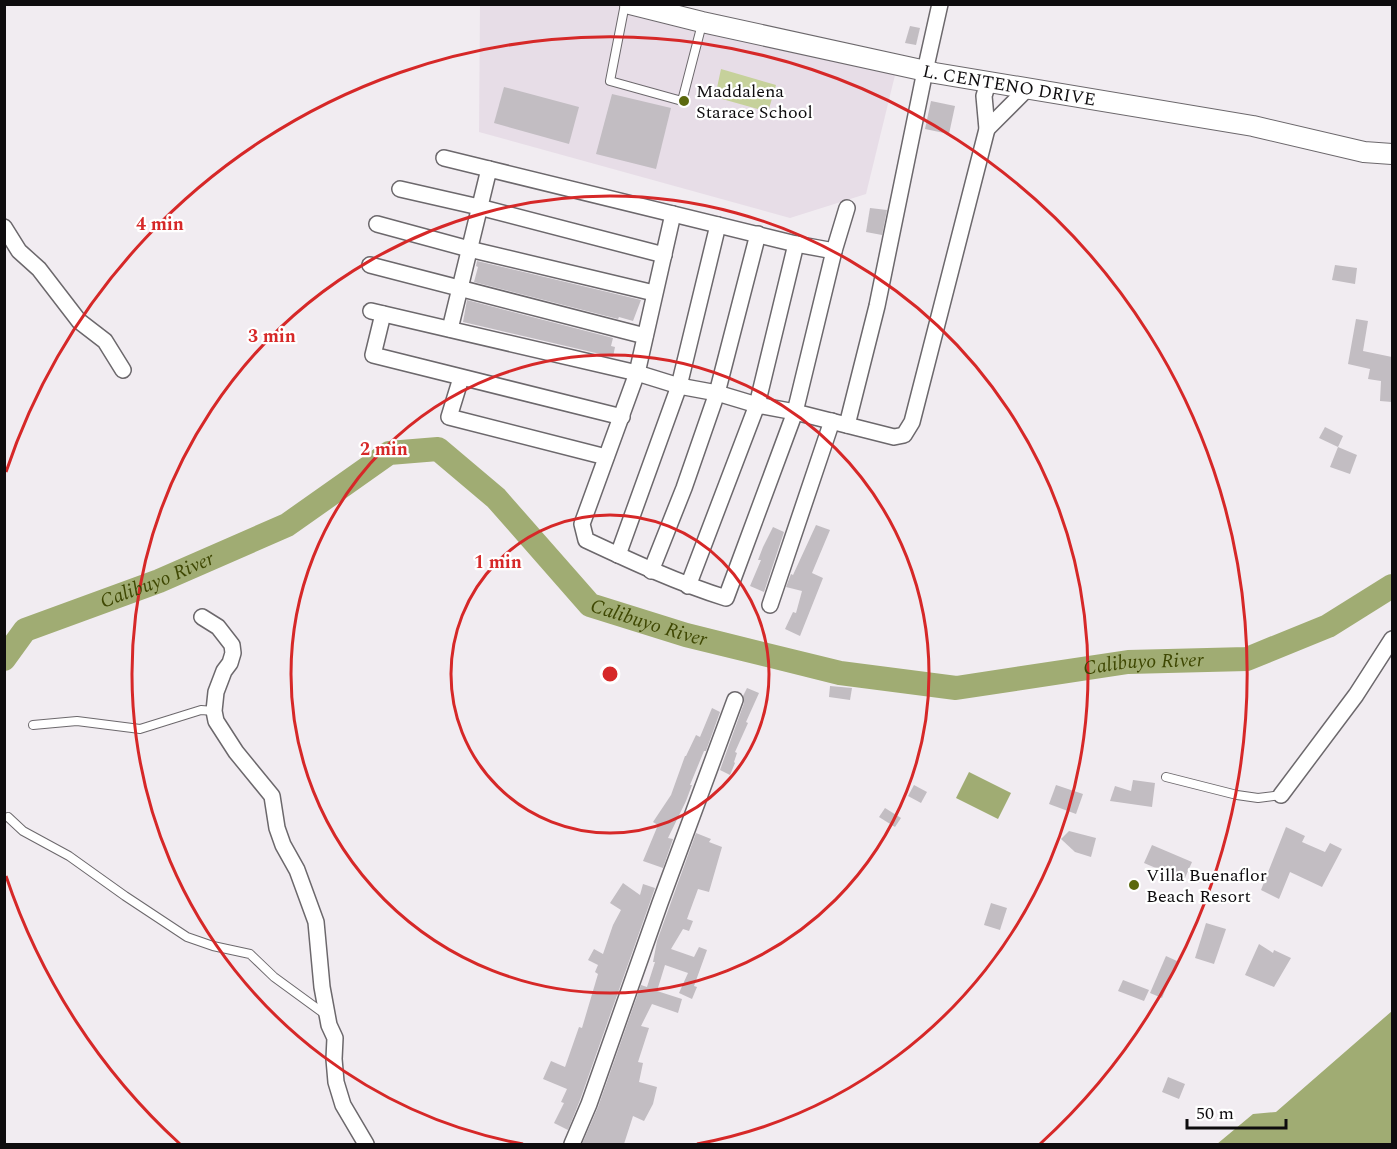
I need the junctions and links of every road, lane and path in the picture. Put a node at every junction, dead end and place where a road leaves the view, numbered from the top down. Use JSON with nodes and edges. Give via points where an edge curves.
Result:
{"nodes":[{"id":1,"x":625,"y":4,"type":"edge"},
{"id":2,"x":630,"y":4,"type":"edge"},
{"id":3,"x":940,"y":4,"type":"edge"},
{"id":4,"x":702,"y":22,"type":"junction"},
{"id":5,"x":925,"y":71,"type":"junction"},
{"id":6,"x":988,"y":83,"type":"junction"},
{"id":7,"x":1027,"y":89,"type":"junction"},
{"id":8,"x":987,"y":129,"type":"junction"},
{"id":9,"x":1392,"y":154,"type":"edge"},
{"id":10,"x":444,"y":158,"type":"dead end"},
{"id":11,"x":489,"y":169,"type":"junction"},
{"id":12,"x":400,"y":189,"type":"dead end"},
{"id":13,"x":479,"y":207,"type":"junction"},
{"id":14,"x":847,"y":208,"type":"dead end"},
{"id":15,"x":673,"y":214,"type":"junction"},
{"id":16,"x":377,"y":224,"type":"dead end"},
{"id":17,"x":717,"y":225,"type":"junction"},
{"id":18,"x":4,"y":227,"type":"edge"},
{"id":19,"x":758,"y":234,"type":"junction"},
{"id":20,"x":796,"y":244,"type":"junction"},
{"id":21,"x":469,"y":249,"type":"junction"},
{"id":22,"x":834,"y":251,"type":"junction"},
{"id":23,"x":664,"y":255,"type":"junction"},
{"id":24,"x":370,"y":266,"type":"dead end"},
{"id":25,"x":460,"y":287,"type":"junction"},
{"id":26,"x":654,"y":293,"type":"junction"},
{"id":27,"x":450,"y":330,"type":"junction"},
{"id":28,"x":645,"y":336,"type":"junction"},
{"id":29,"x":123,"y":370,"type":"dead end"},
{"id":30,"x":638,"y":373,"type":"junction"},
{"id":31,"x":461,"y":378,"type":"junction"},
{"id":32,"x":679,"y":386,"type":"junction"},
{"id":33,"x":717,"y":393,"type":"junction"},
{"id":34,"x":757,"y":405,"type":"junction"},
{"id":35,"x":795,"y":412,"type":"junction"},
{"id":36,"x":622,"y":417,"type":"junction"},
{"id":37,"x":840,"y":423,"type":"junction"},
{"id":38,"x":606,"y":457,"type":"junction"},
{"id":39,"x":618,"y":555,"type":"junction"},
{"id":40,"x":651,"y":571,"type":"junction"},
{"id":41,"x":688,"y":586,"type":"junction"},
{"id":42,"x":770,"y":605,"type":"dead end"},
{"id":43,"x":202,"y":617,"type":"dead end"},
{"id":44,"x":1392,"y":639,"type":"edge"},
{"id":45,"x":735,"y":700,"type":"dead end"},
{"id":46,"x":214,"y":711,"type":"junction"},
{"id":47,"x":33,"y":725,"type":"dead end"},
{"id":48,"x":1166,"y":777,"type":"dead end"},
{"id":49,"x":1281,"y":795,"type":"joint"},
{"id":50,"x":8,"y":817,"type":"dead end"},
{"id":51,"x":327,"y":1016,"type":"junction"},
{"id":52,"x":366,"y":1144,"type":"edge"},
{"id":53,"x":572,"y":1144,"type":"edge"}],
"edges":[{"from":1,"to":4,"type":"lane","via":[[610,81],[682,101]]},
{"from":2,"to":4,"type":"street","name":"L. CENTENO DRIVE"},
{"from":3,"to":5,"type":"street"},
{"from":4,"to":5,"type":"street","name":"L. CENTENO DRIVE"},
{"from":5,"to":6,"type":"street","name":"L. CENTENO DRIVE"},
{"from":5,"to":37,"type":"street","via":[[877,306]]},
{"from":6,"to":7,"type":"street","name":"L. CENTENO DRIVE"},
{"from":6,"to":8,"type":"street","via":[[984,96]]},
{"from":7,"to":8,"type":"street"},
{"from":7,"to":9,"type":"street","name":"L. CENTENO DRIVE","via":[[1253,126],[1364,152]]},
{"from":8,"to":37,"type":"street","via":[[912,422],[904,435],[894,437]]},
{"from":10,"to":11,"type":"street"},
{"from":11,"to":13,"type":"street"},
{"from":11,"to":15,"type":"street"},
{"from":12,"to":13,"type":"street"},
{"from":13,"to":21,"type":"street"},
{"from":13,"to":23,"type":"street"},
{"from":14,"to":22,"type":"street"},
{"from":15,"to":17,"type":"street"},
{"from":15,"to":23,"type":"street"},
{"from":16,"to":21,"type":"street"},
{"from":17,"to":19,"type":"street"},
{"from":17,"to":32,"type":"street"},
{"from":18,"to":29,"type":"street","via":[[79,321],[105,341]]},
{"from":19,"to":20,"type":"street"},
{"from":19,"to":33,"type":"street"},
{"from":20,"to":22,"type":"street"},
{"from":20,"to":34,"type":"street"},
{"from":21,"to":25,"type":"street"},
{"from":21,"to":26,"type":"street"},
{"from":22,"to":35,"type":"street"},
{"from":23,"to":26,"type":"street"},
{"from":24,"to":25,"type":"street"},
{"from":25,"to":27,"type":"street"},
{"from":25,"to":28,"type":"street"},
{"from":26,"to":28,"type":"street"},
{"from":27,"to":30,"type":"street"},
{"from":27,"to":31,"type":"street","via":[[377,312],[373,355]]},
{"from":28,"to":30,"type":"street"},
{"from":30,"to":32,"type":"street"},
{"from":30,"to":36,"type":"street"},
{"from":31,"to":36,"type":"street"},
{"from":31,"to":38,"type":"street","via":[[449,417]]},
{"from":32,"to":33,"type":"street"},
{"from":32,"to":39,"type":"street"},
{"from":33,"to":34,"type":"street"},
{"from":33,"to":40,"type":"street"},
{"from":34,"to":35,"type":"street"},
{"from":34,"to":41,"type":"street"},
{"from":35,"to":37,"type":"street"},
{"from":35,"to":41,"type":"street","via":[[734,600]]},
{"from":36,"to":38,"type":"street"},
{"from":37,"to":42,"type":"street"},
{"from":38,"to":39,"type":"street","via":[[582,524],[586,540]]},
{"from":39,"to":40,"type":"street"},
{"from":40,"to":41,"type":"street"},
{"from":43,"to":46,"type":"street","via":[[218,627],[232,645],[233,653],[216,692]]},
{"from":44,"to":49,"type":"street","via":[[1356,695]]},
{"from":45,"to":53,"type":"street"},
{"from":46,"to":47,"type":"lane","via":[[201,710],[140,729],[77,721]]},
{"from":46,"to":51,"type":"street","via":[[216,722],[236,752],[272,796],[283,845],[297,870],[316,922]]},
{"from":48,"to":49,"type":"lane","via":[[1237,795]]},
{"from":50,"to":51,"type":"lane","via":[[23,831],[91,870],[187,937],[250,954]]},
{"from":51,"to":52,"type":"street","via":[[335,1038],[336,1082],[343,1105]]}]}
